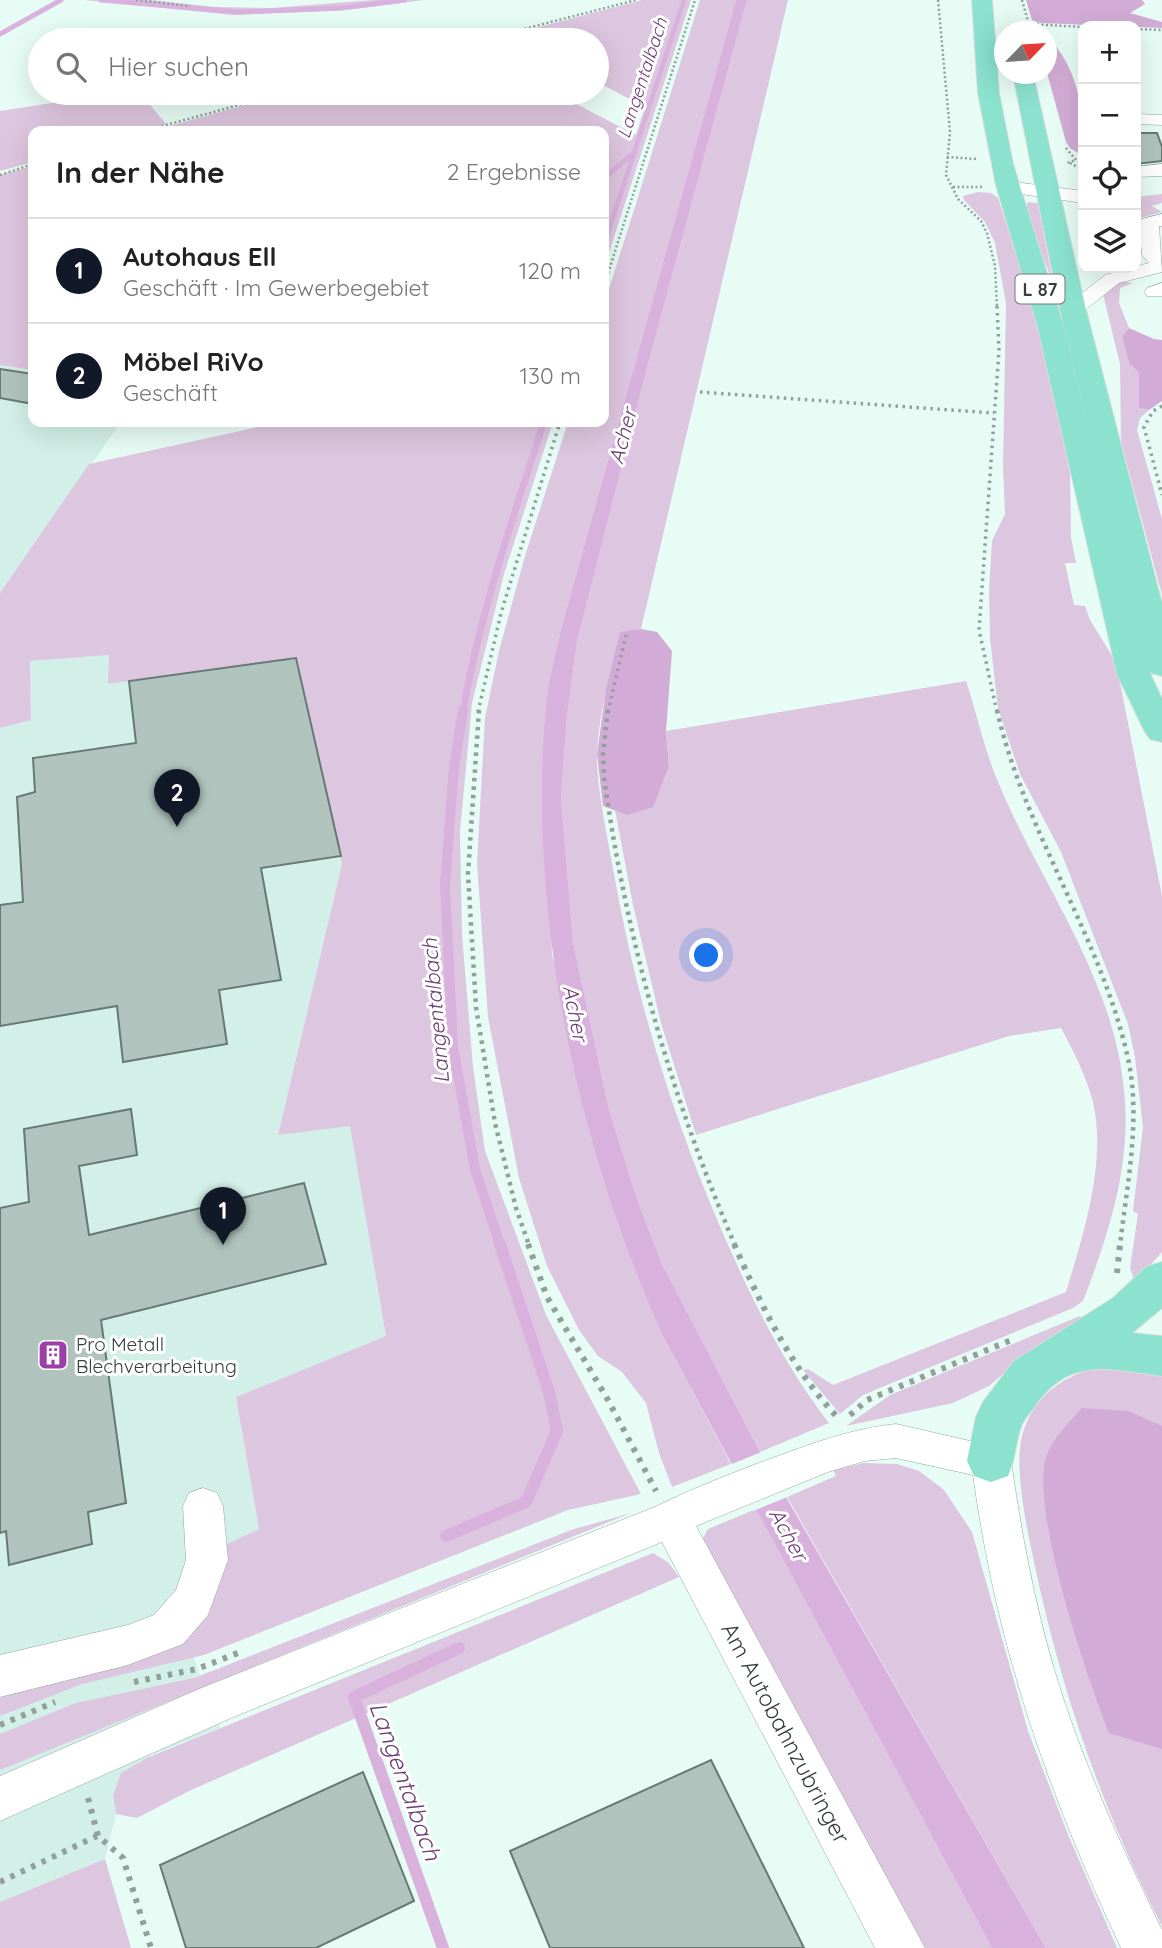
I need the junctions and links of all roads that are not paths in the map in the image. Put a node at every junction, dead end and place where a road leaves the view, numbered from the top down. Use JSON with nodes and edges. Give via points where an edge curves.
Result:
{"nodes":[{"id":1,"x":982,"y":0,"type":"edge"},
{"id":2,"x":1025,"y":84,"type":"edge"},
{"id":3,"x":1141,"y":119,"type":"edge"},
{"id":4,"x":1162,"y":120,"type":"edge"},
{"id":5,"x":1078,"y":186,"type":"edge"},
{"id":6,"x":1007,"y":187,"type":"junction"},
{"id":7,"x":1047,"y":191,"type":"junction"},
{"id":8,"x":1078,"y":196,"type":"edge"},
{"id":9,"x":1078,"y":209,"type":"edge"},
{"id":10,"x":1162,"y":220,"type":"edge"},
{"id":11,"x":1055,"y":227,"type":"junction"},
{"id":12,"x":1161,"y":264,"type":"edge"},
{"id":13,"x":1073,"y":310,"type":"junction"},
{"id":14,"x":1162,"y":666,"type":"edge"},
{"id":15,"x":1162,"y":732,"type":"edge"},
{"id":16,"x":1162,"y":1280,"type":"edge"},
{"id":17,"x":1069,"y":1352,"type":"junction"},
{"id":18,"x":1162,"y":1356,"type":"edge"},
{"id":19,"x":991,"y":1461,"type":"junction"},
{"id":20,"x":203,"y":1506,"type":"dead end"},
{"id":21,"x":683,"y":1512,"type":"junction"},
{"id":22,"x":0,"y":1676,"type":"edge"},
{"id":23,"x":0,"y":1799,"type":"edge"},
{"id":24,"x":901,"y":1948,"type":"edge"},
{"id":25,"x":1146,"y":1948,"type":"edge"}],
"edges":[{"from":1,"to":6,"type":"main road","number":"L 87","via":[[990,96]]},
{"from":2,"to":7,"type":"main road","number":"L 87"},
{"from":3,"to":4,"type":"street"},
{"from":5,"to":7,"type":"street"},
{"from":6,"to":7,"type":"street"},
{"from":6,"to":15,"type":"main road","number":"L 87","via":[[1051,328],[1133,674]]},
{"from":7,"to":8,"type":"street"},
{"from":7,"to":11,"type":"main road","number":"L 87"},
{"from":9,"to":11,"type":"street"},
{"from":10,"to":12,"type":"street","via":[[1149,223],[1152,255]]},
{"from":11,"to":13,"type":"main road","number":"L 87"},
{"from":12,"to":13,"type":"street","via":[[1112,279]]},
{"from":13,"to":14,"type":"main road","number":"L 87"},
{"from":16,"to":17,"type":"main road","via":[[1133,1308]]},
{"from":17,"to":18,"type":"main road","via":[[1132,1350]]},
{"from":17,"to":19,"type":"main road","via":[[1021,1385],[1000,1417]]},
{"from":19,"to":21,"type":"street","via":[[896,1441],[828,1442]]},
{"from":19,"to":25,"type":"street","via":[[1022,1630],[1063,1762]]},
{"from":20,"to":22,"type":"street","via":[[207,1560],[193,1601],[168,1630],[128,1645]]},
{"from":21,"to":23,"type":"street","via":[[214,1704]]},
{"from":21,"to":24,"type":"street","name":"Am Autobahnzubringer"}]}
